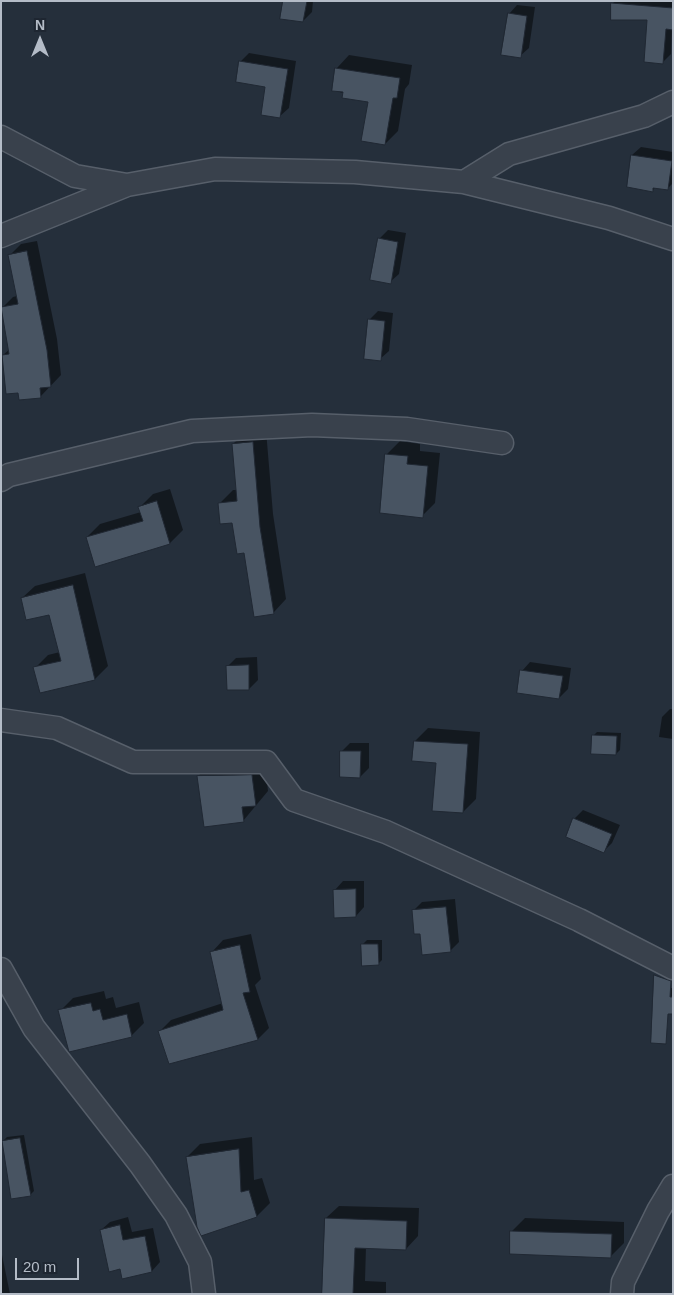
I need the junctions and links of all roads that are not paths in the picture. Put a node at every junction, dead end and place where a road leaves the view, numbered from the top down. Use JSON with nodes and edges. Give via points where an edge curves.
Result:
{"nodes":[{"id":1,"x":673,"y":102,"type":"edge"},
{"id":2,"x":1,"y":137,"type":"edge"},
{"id":3,"x":464,"y":182,"type":"junction"},
{"id":4,"x":127,"y":185,"type":"junction"},
{"id":5,"x":1,"y":236,"type":"edge"},
{"id":6,"x":673,"y":239,"type":"edge"},
{"id":7,"x":502,"y":442,"type":"dead end"},
{"id":8,"x":1,"y":480,"type":"edge"},
{"id":9,"x":1,"y":720,"type":"edge"},
{"id":10,"x":673,"y":968,"type":"edge"},
{"id":11,"x":1,"y":969,"type":"edge"},
{"id":12,"x":673,"y":1186,"type":"edge"},
{"id":13,"x":204,"y":1294,"type":"edge"},
{"id":14,"x":622,"y":1294,"type":"edge"}],
"edges":[{"from":1,"to":3,"type":"street","via":[[644,116],[509,154]]},
{"from":2,"to":4,"type":"street","via":[[76,176]]},
{"from":3,"to":4,"type":"street","via":[[354,172],[215,169]]},
{"from":3,"to":6,"type":"street","via":[[609,218]]},
{"from":4,"to":5,"type":"street"},
{"from":7,"to":8,"type":"street","via":[[407,429],[312,425],[192,431],[9,475]]},
{"from":9,"to":10,"type":"street","via":[[57,728],[133,762],[266,762],[294,800],[386,832],[579,920]]},
{"from":11,"to":13,"type":"street","via":[[34,1028],[176,1215],[200,1262]]},
{"from":12,"to":14,"type":"street","via":[[623,1282]]}]}
